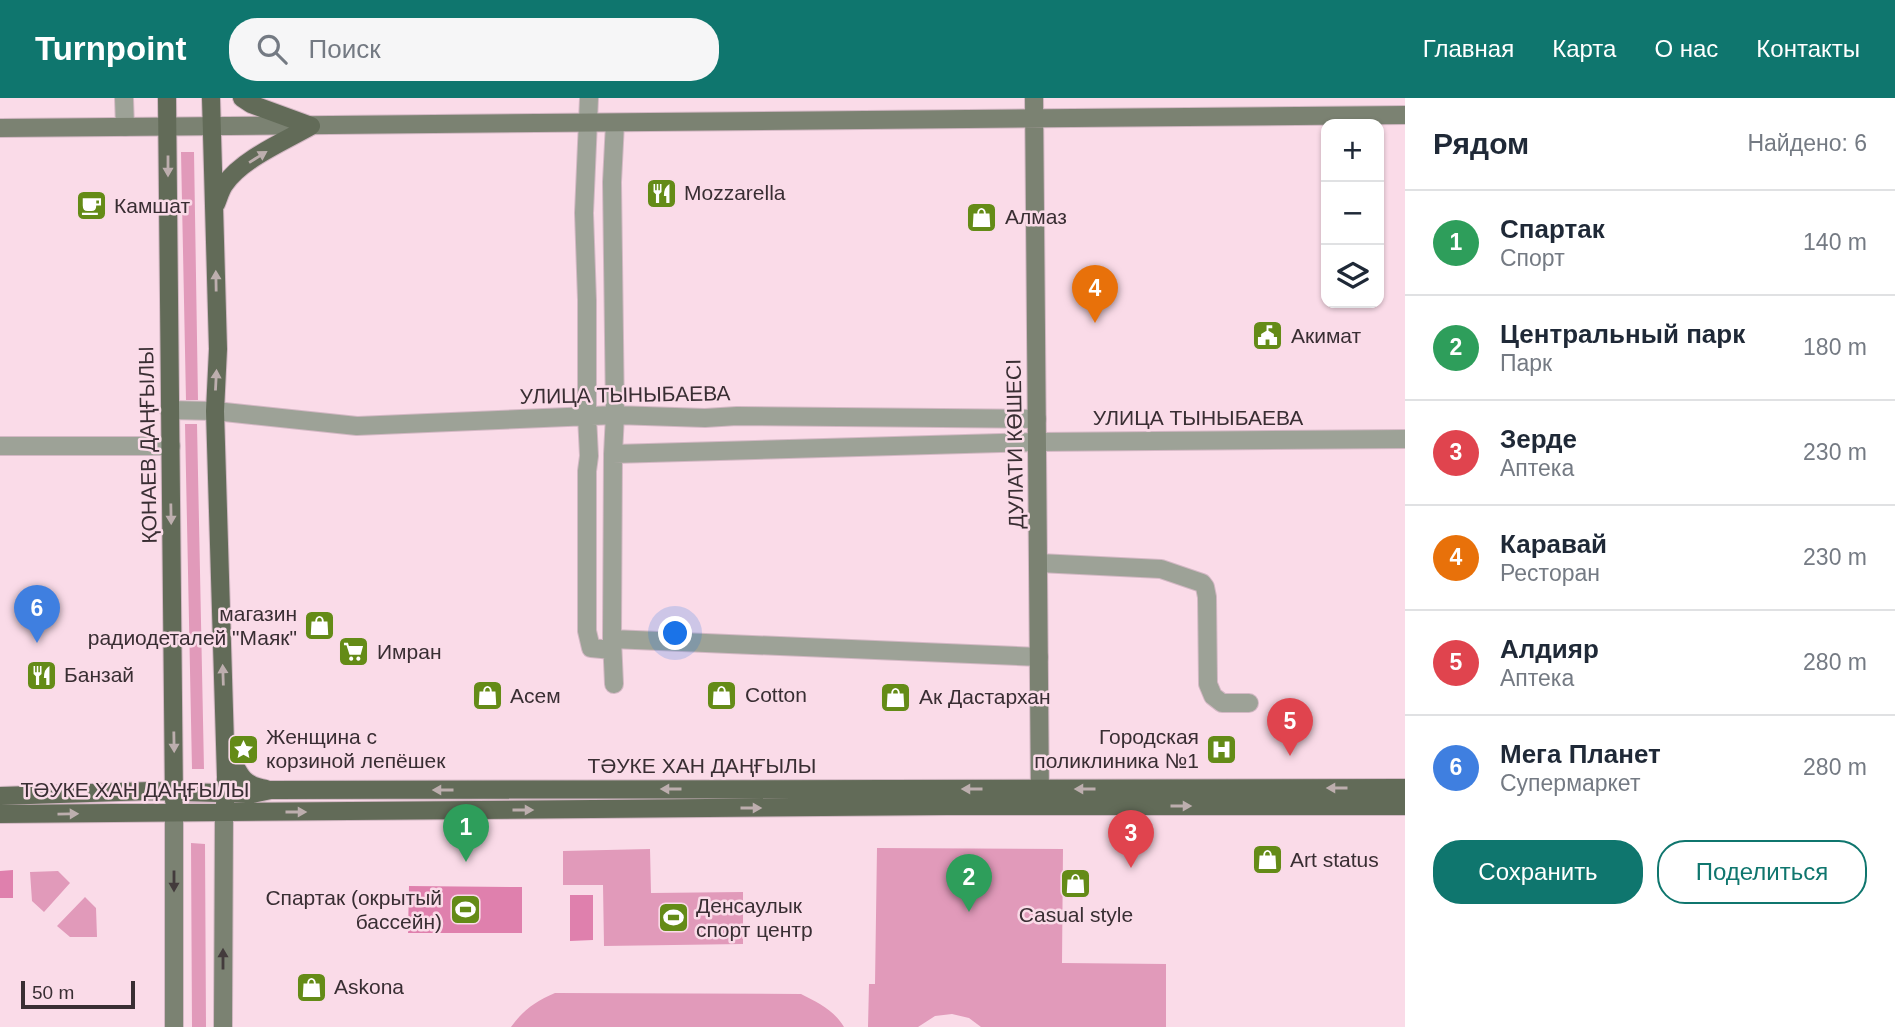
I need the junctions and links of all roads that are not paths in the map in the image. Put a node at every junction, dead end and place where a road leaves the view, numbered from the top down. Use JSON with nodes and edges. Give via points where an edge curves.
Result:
{"nodes":[{"id":1,"x":124,"y":98,"type":"edge"},
{"id":2,"x":167,"y":98,"type":"edge"},
{"id":3,"x":211,"y":98,"type":"edge"},
{"id":4,"x":242,"y":98,"type":"edge"},
{"id":5,"x":589,"y":98,"type":"edge"},
{"id":6,"x":1034,"y":98,"type":"edge"},
{"id":7,"x":1405,"y":115,"type":"edge"},
{"id":8,"x":1034,"y":117,"type":"junction"},
{"id":9,"x":589,"y":123,"type":"junction"},
{"id":10,"x":615,"y":123,"type":"junction"},
{"id":11,"x":311,"y":126,"type":"junction"},
{"id":12,"x":125,"y":127,"type":"junction"},
{"id":13,"x":167,"y":127,"type":"junction"},
{"id":14,"x":212,"y":127,"type":"junction"},
{"id":15,"x":0,"y":128,"type":"edge"},
{"id":16,"x":215,"y":207,"type":"junction"},
{"id":17,"x":169,"y":411,"type":"junction"},
{"id":18,"x":215,"y":411,"type":"junction"},
{"id":19,"x":615,"y":415,"type":"junction"},
{"id":20,"x":587,"y":416,"type":"junction"},
{"id":21,"x":1037,"y":419,"type":"junction"},
{"id":22,"x":1405,"y":439,"type":"edge"},
{"id":23,"x":1038,"y":442,"type":"junction"},
{"id":24,"x":0,"y":446,"type":"edge"},
{"id":25,"x":171,"y":446,"type":"junction"},
{"id":26,"x":613,"y":454,"type":"junction"},
{"id":27,"x":1039,"y":563,"type":"junction"},
{"id":28,"x":612,"y":644,"type":"junction"},
{"id":29,"x":1039,"y":657,"type":"junction"},
{"id":30,"x":614,"y":684,"type":"dead end"},
{"id":31,"x":1249,"y":703,"type":"dead end"},
{"id":32,"x":225,"y":743,"type":"junction"},
{"id":33,"x":1405,"y":788,"type":"edge"},
{"id":34,"x":271,"y":790,"type":"junction"},
{"id":35,"x":174,"y":792,"type":"junction"},
{"id":36,"x":225,"y":793,"type":"junction"},
{"id":37,"x":0,"y":796,"type":"edge"},
{"id":38,"x":1040,"y":797,"type":"junction"},
{"id":39,"x":1405,"y":806,"type":"edge"},
{"id":40,"x":224,"y":812,"type":"junction"},
{"id":41,"x":174,"y":813,"type":"junction"},
{"id":42,"x":0,"y":814,"type":"edge"},
{"id":43,"x":174,"y":1027,"type":"edge"},
{"id":44,"x":223,"y":1027,"type":"edge"}],
"edges":[{"from":1,"to":12,"type":"street"},
{"from":2,"to":13,"type":"main road","name":"ҚОНАЕВ ДАҢҒЫЛЫ"},
{"from":3,"to":14,"type":"main road"},
{"from":4,"to":11,"type":"main road"},
{"from":5,"to":9,"type":"street"},
{"from":6,"to":8,"type":"street","name":"ДУЛАТИ КӨШЕСІ"},
{"from":7,"to":8,"type":"street"},
{"from":8,"to":10,"type":"street"},
{"from":8,"to":21,"type":"street","name":"ДУЛАТИ КӨШЕСІ"},
{"from":9,"to":10,"type":"street"},
{"from":9,"to":11,"type":"street"},
{"from":9,"to":20,"type":"street","via":[[583,213]]},
{"from":10,"to":19,"type":"street"},
{"from":11,"to":14,"type":"street"},
{"from":16,"to":11,"type":"main road","one_way":true,"via":[[236,171]]},
{"from":12,"to":13,"type":"street"},
{"from":12,"to":15,"type":"street"},
{"from":13,"to":14,"type":"street"},
{"from":13,"to":17,"type":"main road","name":"ҚОНАЕВ ДАҢҒЫЛЫ","one_way":true},
{"from":14,"to":16,"type":"main road"},
{"from":18,"to":16,"type":"main road","one_way":true},
{"from":17,"to":18,"type":"street","name":"УЛИЦА ТЫНЫБАЕВА"},
{"from":17,"to":25,"type":"main road","name":"ҚОНАЕВ ДАҢҒЫЛЫ"},
{"from":18,"to":20,"type":"street","name":"УЛИЦА ТЫНЫБАЕВА","via":[[357,426]]},
{"from":32,"to":18,"type":"main road","one_way":true},
{"from":19,"to":20,"type":"street","name":"УЛИЦА ТЫНЫБАЕВА"},
{"from":19,"to":21,"type":"street","name":"УЛИЦА ТЫНЫБАЕВА"},
{"from":19,"to":26,"type":"street"},
{"from":20,"to":28,"type":"street","via":[[588,640],[591,648]]},
{"from":21,"to":23,"type":"street","name":"ДУЛАТИ КӨШЕСІ"},
{"from":22,"to":23,"type":"street","name":"УЛИЦА ТЫНЫБАЕВА"},
{"from":23,"to":26,"type":"street","name":"УЛИЦА ТЫНЫБАЕВА"},
{"from":23,"to":27,"type":"street","name":"ДУЛАТИ КӨШЕСІ"},
{"from":24,"to":25,"type":"street"},
{"from":25,"to":35,"type":"main road","name":"ҚОНАЕВ ДАҢҒЫЛЫ","one_way":true},
{"from":26,"to":28,"type":"street"},
{"from":27,"to":29,"type":"street","name":"ДУЛАТИ КӨШЕСІ"},
{"from":27,"to":31,"type":"street","via":[[1161,569],[1202,583],[1207,597],[1208,684],[1222,703]]},
{"from":28,"to":29,"type":"street"},
{"from":28,"to":30,"type":"street"},
{"from":29,"to":38,"type":"street","name":"ДУЛАТИ КӨШЕСІ"},
{"from":32,"to":34,"type":"main road","via":[[240,777],[252,787]]},
{"from":32,"to":36,"type":"main road"},
{"from":33,"to":38,"type":"main road","name":"ТӘУКЕ ХАН ДАҢҒЫЛЫ","one_way":true},
{"from":34,"to":36,"type":"main road","name":"ТӘУКЕ ХАН ДАҢҒЫЛЫ"},
{"from":38,"to":34,"type":"main road","name":"ТӘУКЕ ХАН ДАҢҒЫЛЫ","one_way":true},
{"from":35,"to":36,"type":"main road","name":"ТӘУКЕ ХАН ДАҢҒЫЛЫ"},
{"from":35,"to":37,"type":"main road","name":"ТӘУКЕ ХАН ДАҢҒЫЛЫ"},
{"from":35,"to":41,"type":"main road","name":"ҚОНАЕВ ДАҢҒЫЛЫ"},
{"from":36,"to":40,"type":"main road"},
{"from":38,"to":39,"type":"main road","name":"ТӘУКЕ ХАН ДАҢҒЫЛЫ","one_way":true},
{"from":40,"to":38,"type":"main road","name":"ТӘУКЕ ХАН ДАҢҒЫЛЫ","one_way":true},
{"from":40,"to":41,"type":"main road","name":"ТӘУКЕ ХАН ДАҢҒЫЛЫ"},
{"from":44,"to":40,"type":"street","one_way":true},
{"from":42,"to":41,"type":"main road","name":"ТӘУКЕ ХАН ДАҢҒЫЛЫ","one_way":true},
{"from":41,"to":43,"type":"street","one_way":true}]}
